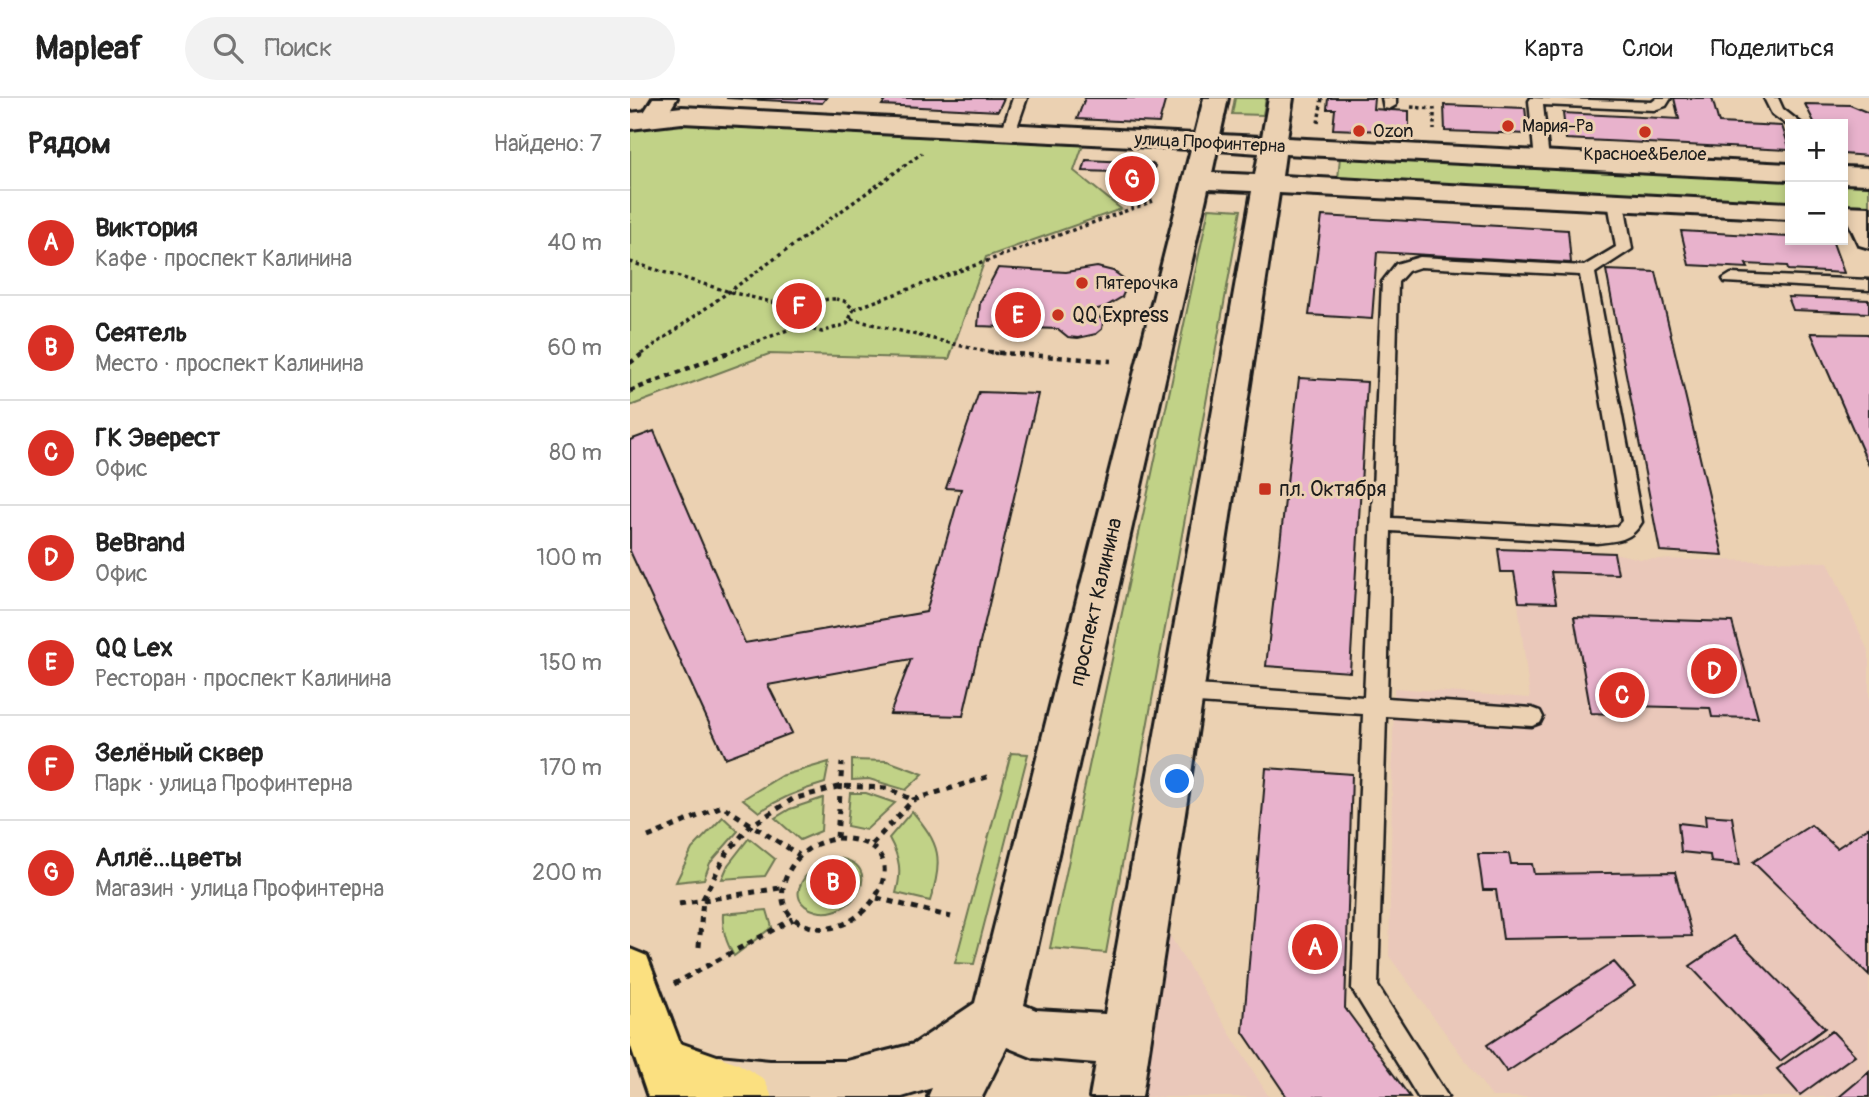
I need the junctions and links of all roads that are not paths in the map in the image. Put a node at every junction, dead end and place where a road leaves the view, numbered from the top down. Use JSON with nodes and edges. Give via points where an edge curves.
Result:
{"nodes":[{"id":1,"x":1020,"y":98,"type":"edge"},
{"id":2,"x":1216,"y":98,"type":"edge"},
{"id":3,"x":1281,"y":98,"type":"edge"},
{"id":4,"x":1664,"y":98,"type":"edge"},
{"id":5,"x":1771,"y":98,"type":"edge"},
{"id":6,"x":650,"y":112,"type":"edge"},
{"id":7,"x":1788,"y":119,"type":"edge"},
{"id":8,"x":1008,"y":133,"type":"junction"},
{"id":9,"x":1204,"y":143,"type":"junction"},
{"id":10,"x":1542,"y":160,"type":"junction"},
{"id":11,"x":1270,"y":165,"type":"junction"},
{"id":12,"x":1785,"y":172,"type":"edge"},
{"id":13,"x":1848,"y":175,"type":"edge"},
{"id":14,"x":1869,"y":176,"type":"edge"},
{"id":15,"x":1195,"y":180,"type":"junction"},
{"id":16,"x":1616,"y":202,"type":"junction"},
{"id":17,"x":1785,"y":211,"type":"edge"},
{"id":18,"x":1587,"y":271,"type":"junction"},
{"id":19,"x":1731,"y":279,"type":"dead end"},
{"id":20,"x":1869,"y":285,"type":"edge"},
{"id":21,"x":1383,"y":524,"type":"junction"},
{"id":22,"x":1183,"y":693,"type":"junction"},
{"id":23,"x":1377,"y":707,"type":"junction"},
{"id":24,"x":1532,"y":718,"type":"dead end"},
{"id":25,"x":630,"y":972,"type":"edge"},
{"id":26,"x":996,"y":1017,"type":"junction"},
{"id":27,"x":1124,"y":1038,"type":"junction"},
{"id":28,"x":700,"y":1084,"type":"edge"},
{"id":29,"x":954,"y":1097,"type":"edge"},
{"id":30,"x":1115,"y":1097,"type":"edge"},
{"id":31,"x":1434,"y":1097,"type":"edge"}],
"edges":[{"from":1,"to":8,"type":"lane"},
{"from":2,"to":9,"type":"main road","name":"проспект Калинина"},
{"from":3,"to":11,"type":"main road"},
{"from":4,"to":10,"type":"lane","via":[[1654,106],[1536,102]]},
{"from":5,"to":7,"type":"lane","via":[[1777,111]]},
{"from":6,"to":8,"type":"main road","name":"улица Профинтерна"},
{"from":8,"to":9,"type":"main road","name":"улица Профинтерна"},
{"from":9,"to":11,"type":"main road","name":"улица Профинтерна"},
{"from":9,"to":15,"type":"main road","name":"проспект Калинина"},
{"from":10,"to":11,"type":"main road","name":"улица Профинтерна"},
{"from":10,"to":12,"type":"main road","name":"улица Профинтерна"},
{"from":11,"to":15,"type":"main road","name":"улица Профинтерна"},
{"from":11,"to":16,"type":"main road","name":"улица Профинтерна"},
{"from":11,"to":22,"type":"main road"},
{"from":13,"to":14,"type":"main road"},
{"from":15,"to":26,"type":"main road","name":"проспект Калинина"},
{"from":16,"to":17,"type":"main road","name":"улица Профинтерна"},
{"from":16,"to":18,"type":"lane","via":[[1624,249]]},
{"from":18,"to":21,"type":"lane","via":[[1420,262],[1395,271]]},
{"from":18,"to":21,"type":"lane","via":[[1632,522],[1622,533],[1597,536]]},
{"from":19,"to":20,"type":"lane"},
{"from":21,"to":23,"type":"lane"},
{"from":22,"to":23,"type":"lane"},
{"from":22,"to":27,"type":"main road"},
{"from":23,"to":24,"type":"lane"},
{"from":23,"to":31,"type":"lane","via":[[1365,989]]},
{"from":25,"to":28,"type":"main road"},
{"from":26,"to":27,"type":"main road","via":[[1034,1034]]},
{"from":26,"to":28,"type":"main road","via":[[925,1066],[847,1086]]},
{"from":26,"to":29,"type":"main road","name":"проспект Калинина"},
{"from":27,"to":30,"type":"main road"}]}
